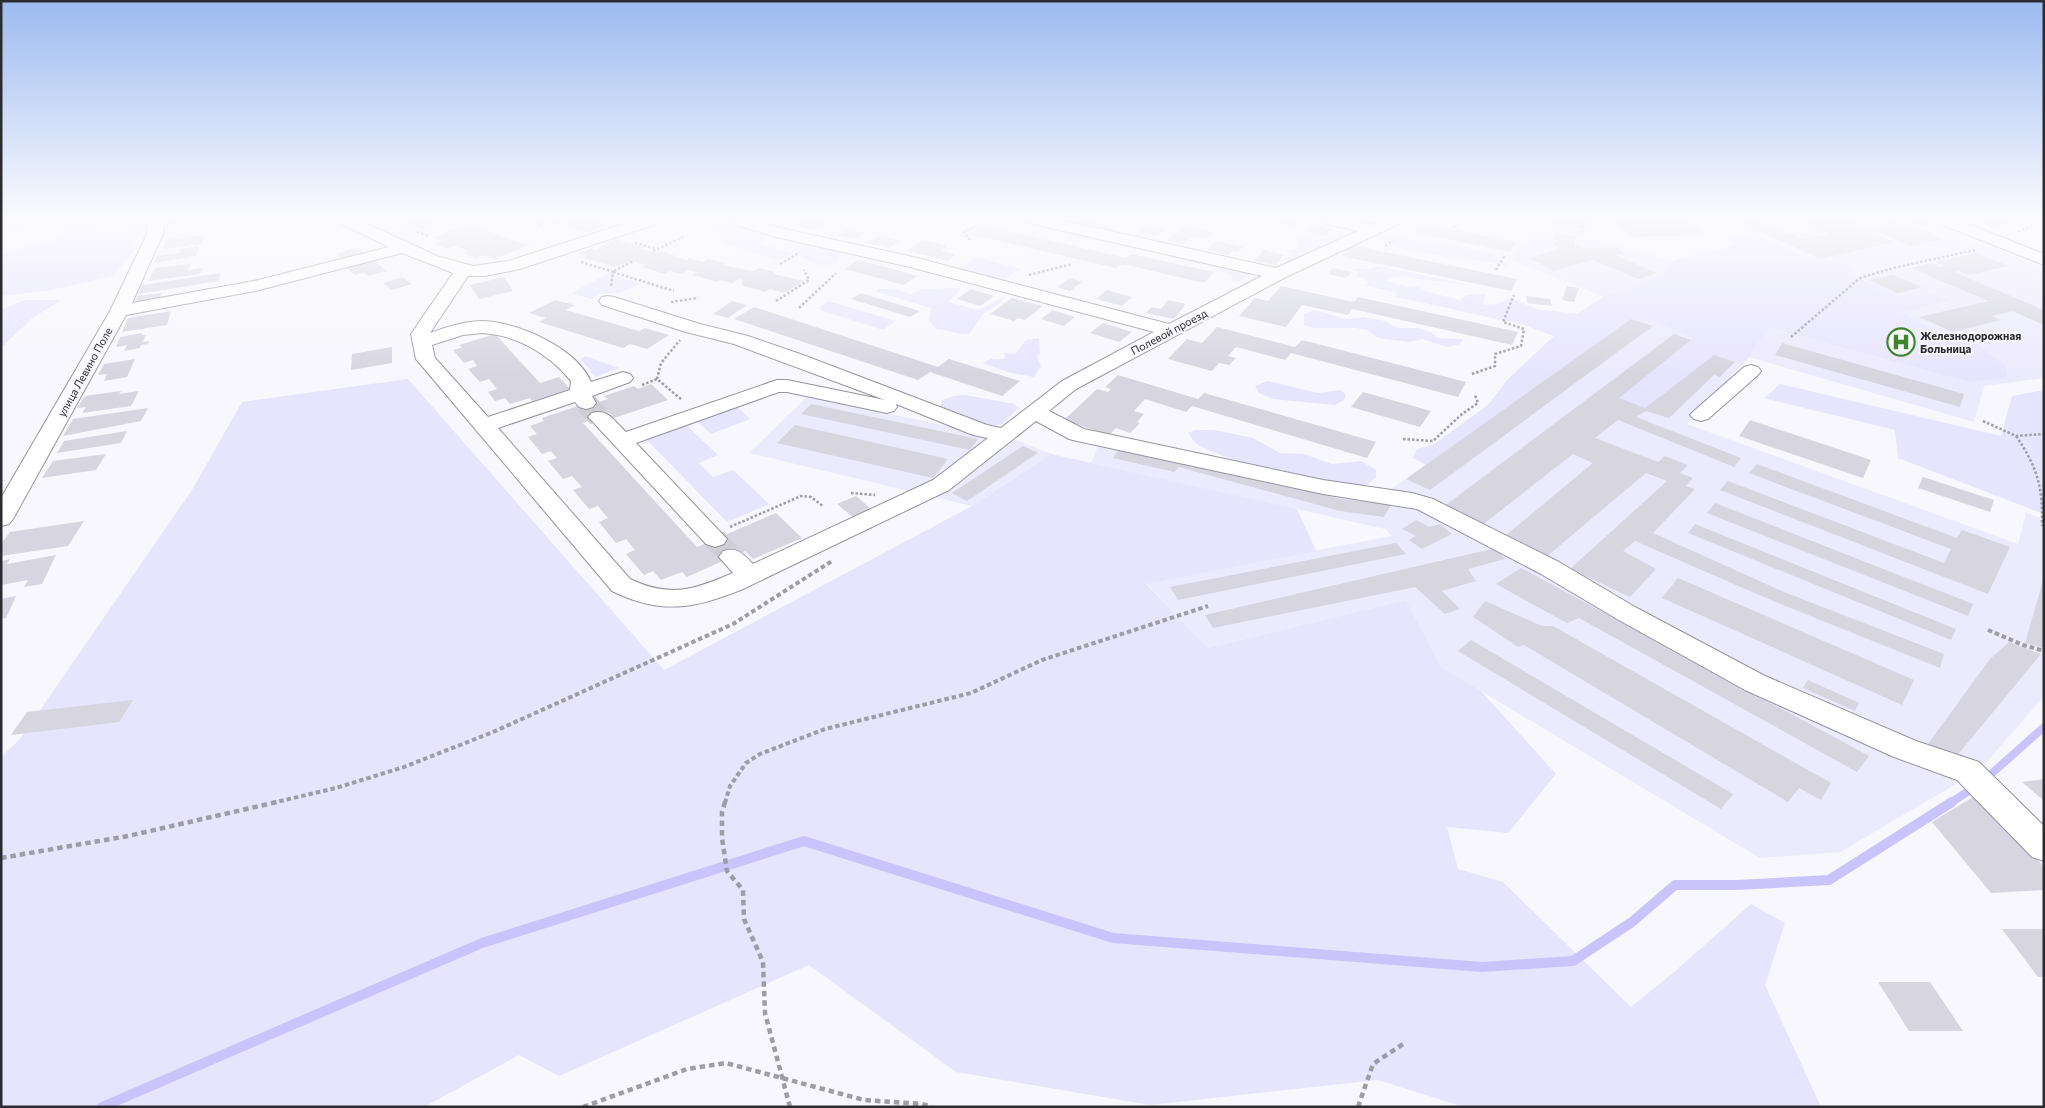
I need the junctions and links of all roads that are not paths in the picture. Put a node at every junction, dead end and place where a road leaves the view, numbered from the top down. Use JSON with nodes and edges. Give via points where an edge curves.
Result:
{"nodes":[{"id":1,"x":138,"y":271,"type":"edge"},
{"id":2,"x":315,"y":271,"type":"edge"},
{"id":3,"x":471,"y":271,"type":"edge"},
{"id":4,"x":946,"y":271,"type":"edge"},
{"id":5,"x":1263,"y":271,"type":"edge"},
{"id":6,"x":1285,"y":271,"type":"edge"},
{"id":7,"x":1278,"y":274,"type":"junction"},
{"id":8,"x":608,"y":301,"type":"road end"},
{"id":9,"x":119,"y":311,"type":"junction"},
{"id":10,"x":1172,"y":330,"type":"junction"},
{"id":11,"x":422,"y":342,"type":"junction"},
{"id":12,"x":1751,"y":371,"type":"dead end"},
{"id":13,"x":623,"y":378,"type":"road end"},
{"id":14,"x":588,"y":404,"type":"junction"},
{"id":15,"x":1034,"y":412,"type":"junction"},
{"id":16,"x":1701,"y":415,"type":"dead end"},
{"id":17,"x":965,"y":423,"type":"junction"},
{"id":18,"x":484,"y":426,"type":"junction"},
{"id":19,"x":1005,"y":435,"type":"junction"},
{"id":20,"x":622,"y":441,"type":"junction"},
{"id":21,"x":1,"y":520,"type":"edge"},
{"id":22,"x":713,"y":537,"type":"tunnel mouth"},
{"id":23,"x":732,"y":557,"type":"tunnel mouth"},
{"id":24,"x":750,"y":576,"type":"junction"},
{"id":25,"x":2044,"y":847,"type":"edge"}],
"edges":[{"from":1,"to":9,"type":"street","name":"улица Левино Поле"},
{"from":2,"to":9,"type":"street","via":[[256,286]]},
{"from":3,"to":11,"type":"street","via":[[420,334]]},
{"from":4,"to":10,"type":"street"},
{"from":5,"to":7,"type":"street"},
{"from":6,"to":7,"type":"street","name":"Полевой проезд"},
{"from":7,"to":10,"type":"street","name":"Полевой проезд"},
{"from":8,"to":17,"type":"street","via":[[741,340]]},
{"from":9,"to":21,"type":"street","name":"улица Левино Поле"},
{"from":10,"to":15,"type":"street","name":"Полевой проезд","via":[[1069,385]]},
{"from":11,"to":14,"type":"street","via":[[482,327],[514,333],[556,354],[572,368],[582,381]]},
{"from":11,"to":18,"type":"street","name":"Полевой проезд","via":[[426,359]]},
{"from":12,"to":16,"type":"street"},
{"from":13,"to":14,"type":"street"},
{"from":14,"to":18,"type":"street"},
{"from":14,"to":20,"type":"street"},
{"from":15,"to":19,"type":"street","name":"Полевой проезд"},
{"from":15,"to":25,"type":"street","via":[[1077,434],[1323,488],[1425,504],[1550,568],[1755,683],[1905,749],[1968,772]]},
{"from":17,"to":19,"type":"street"},
{"from":17,"to":20,"type":"street","via":[[787,386],[768,388]]},
{"from":18,"to":24,"type":"street","name":"Полевой проезд","via":[[622,585],[636,593],[659,600],[682,599],[702,596]]},
{"from":19,"to":24,"type":"street","name":"Полевой проезд","via":[[941,485]]},
{"from":20,"to":22,"type":"street"},
{"from":23,"to":24,"type":"street"}]}
